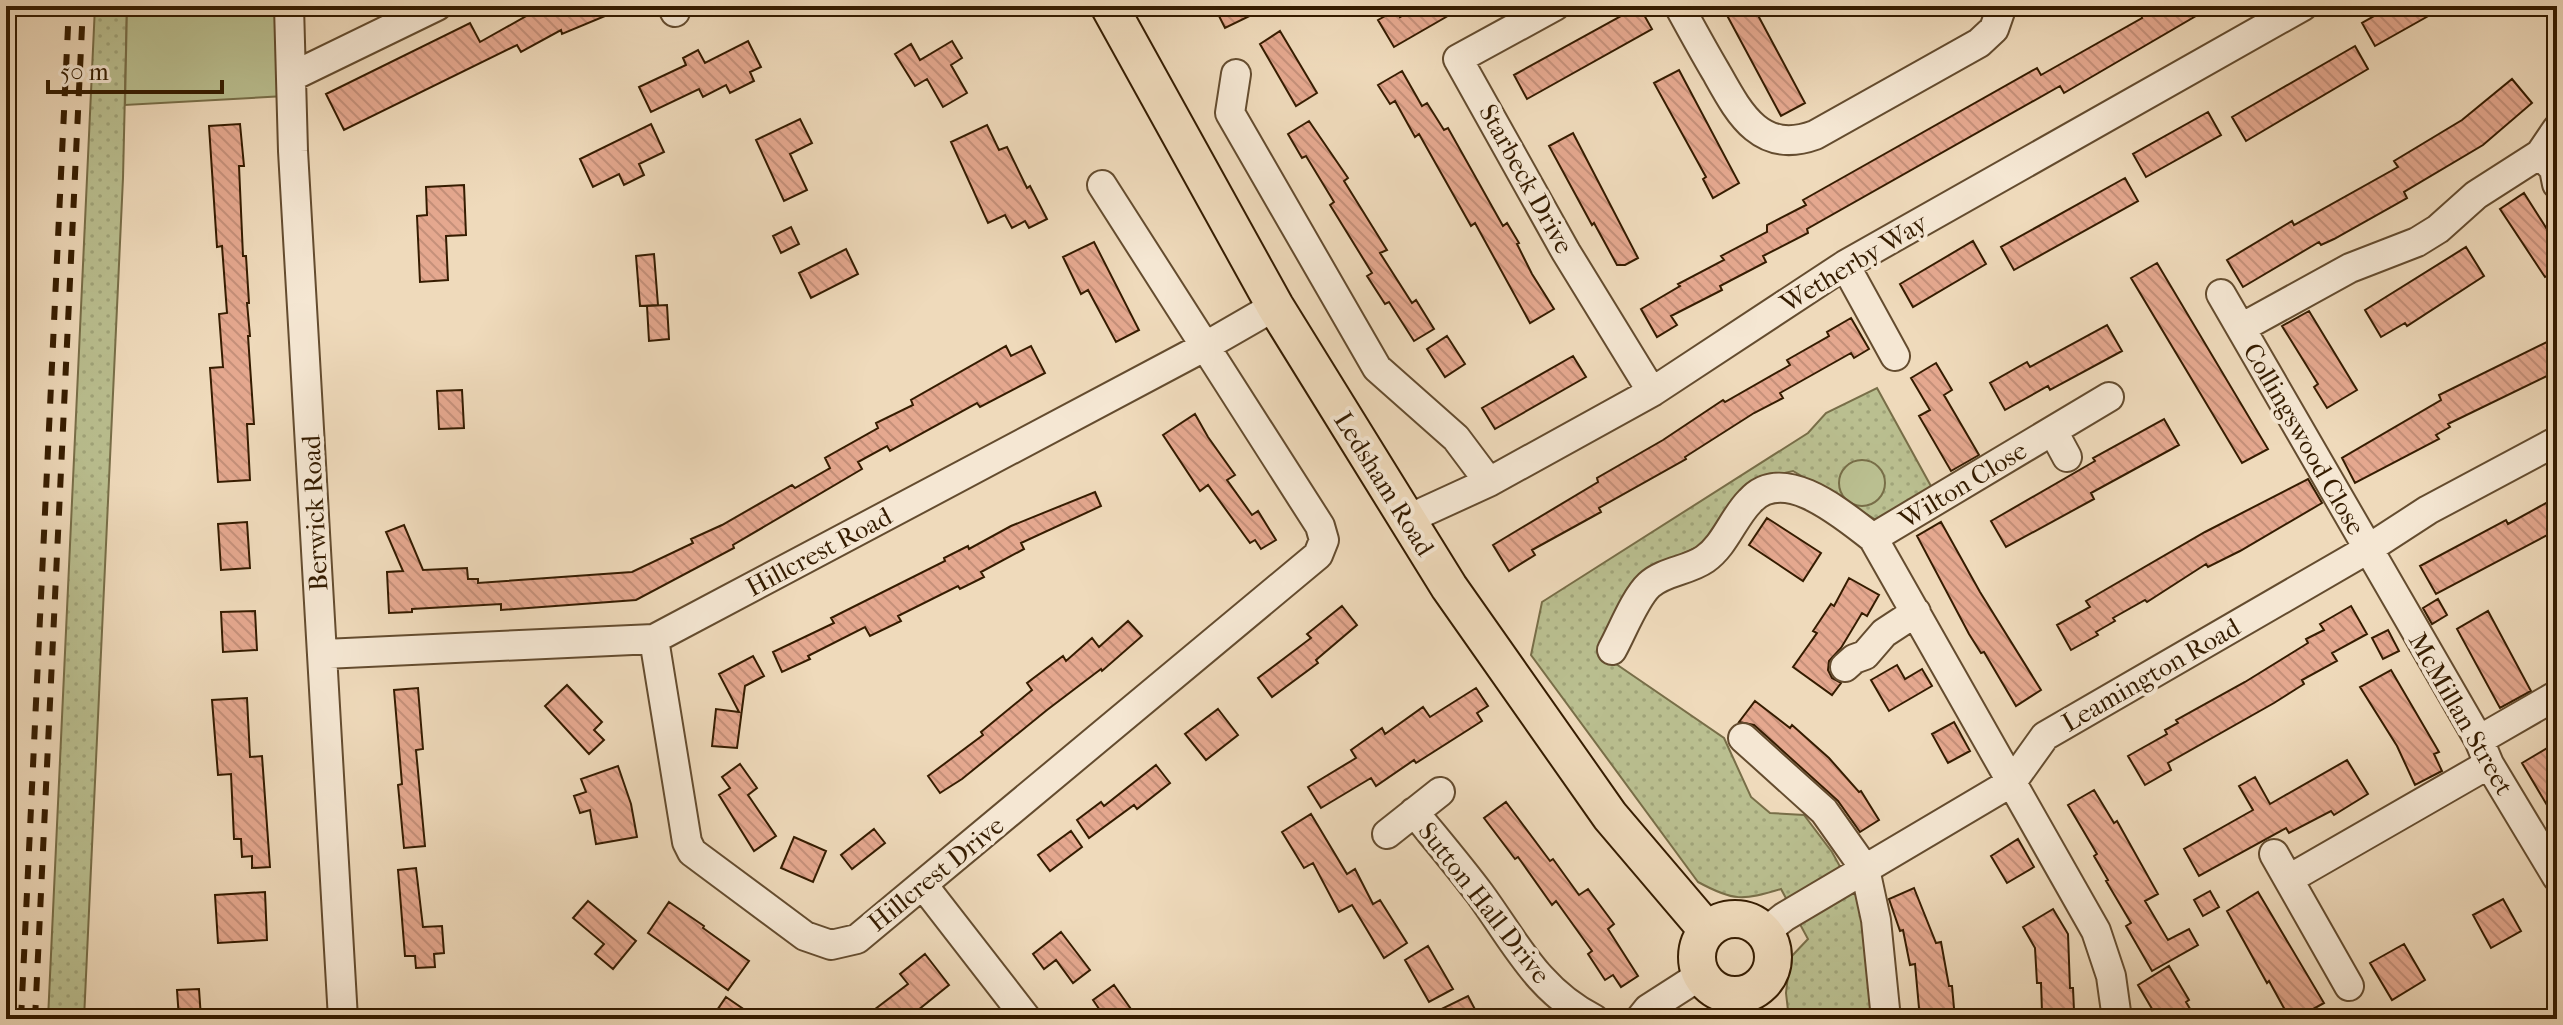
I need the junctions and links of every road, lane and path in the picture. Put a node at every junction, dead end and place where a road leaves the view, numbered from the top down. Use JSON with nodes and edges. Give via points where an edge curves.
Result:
{"nodes":[{"id":1,"x":289,"y":6,"type":"edge"},
{"id":2,"x":437,"y":6,"type":"edge"},
{"id":3,"x":1109,"y":6,"type":"edge"},
{"id":4,"x":1555,"y":6,"type":"edge"},
{"id":5,"x":1679,"y":6,"type":"edge"},
{"id":6,"x":2002,"y":6,"type":"edge"},
{"id":7,"x":2288,"y":9,"type":"edge"},
{"id":8,"x":1236,"y":74,"type":"dead end"},
{"id":9,"x":291,"y":77,"type":"junction"},
{"id":10,"x":2557,"y":129,"type":"edge"},
{"id":11,"x":2540,"y":154,"type":"junction"},
{"id":12,"x":2557,"y":184,"type":"edge"},
{"id":13,"x":1102,"y":185,"type":"dead end"},
{"id":14,"x":1845,"y":265,"type":"junction"},
{"id":15,"x":2221,"y":294,"type":"dead end"},
{"id":16,"x":1275,"y":306,"type":"junction"},
{"id":17,"x":2241,"y":328,"type":"junction"},
{"id":18,"x":1204,"y":347,"type":"junction"},
{"id":19,"x":1895,"y":356,"type":"dead end"},
{"id":20,"x":1652,"y":392,"type":"junction"},
{"id":21,"x":2109,"y":397,"type":"dead end"},
{"id":22,"x":2053,"y":431,"type":"junction"},
{"id":23,"x":2557,"y":441,"type":"edge"},
{"id":24,"x":2067,"y":457,"type":"dead end"},
{"id":25,"x":1489,"y":482,"type":"junction"},
{"id":26,"x":1406,"y":520,"type":"junction"},
{"id":27,"x":1873,"y":538,"type":"junction"},
{"id":28,"x":2368,"y":549,"type":"junction"},
{"id":29,"x":1916,"y":612,"type":"junction"},
{"id":30,"x":654,"y":639,"type":"junction"},
{"id":31,"x":1612,"y":650,"type":"dead end"},
{"id":32,"x":324,"y":654,"type":"junction"},
{"id":33,"x":1845,"y":667,"type":"dead end"},
{"id":34,"x":2557,"y":695,"type":"edge"},
{"id":35,"x":1743,"y":738,"type":"dead end"},
{"id":36,"x":2484,"y":752,"type":"junction"},
{"id":37,"x":2012,"y":782,"type":"junction"},
{"id":38,"x":1440,"y":792,"type":"dead end"},
{"id":39,"x":1414,"y":812,"type":"junction"},
{"id":40,"x":1387,"y":834,"type":"dead end"},
{"id":41,"x":2274,"y":854,"type":"dead end"},
{"id":42,"x":1865,"y":869,"type":"junction"},
{"id":43,"x":2557,"y":877,"type":"edge"},
{"id":44,"x":2289,"y":879,"type":"junction"},
{"id":45,"x":923,"y":885,"type":"junction"},
{"id":46,"x":1707,"y":930,"type":"junction"},
{"id":47,"x":1764,"y":933,"type":"junction"},
{"id":48,"x":1701,"y":975,"type":"junction"},
{"id":49,"x":2349,"y":986,"type":"dead end"},
{"id":50,"x":1750,"y":1006,"type":"edge"},
{"id":51,"x":343,"y":1019,"type":"edge"},
{"id":52,"x":1027,"y":1019,"type":"edge"},
{"id":53,"x":1594,"y":1019,"type":"edge"},
{"id":54,"x":1640,"y":1019,"type":"edge"},
{"id":55,"x":1886,"y":1019,"type":"edge"},
{"id":56,"x":2117,"y":1019,"type":"edge"}],
"edges":[{"from":1,"to":9,"type":"street","name":"Berwick Road"},
{"from":2,"to":9,"type":"street"},
{"from":3,"to":16,"type":"main road","name":"Ledsham Road"},
{"from":4,"to":20,"type":"street","name":"Starbeck Drive","via":[[1449,64]]},
{"from":5,"to":6,"type":"street","via":[[1737,110],[1758,131],[1784,141],[1815,135],[1979,43],[1994,29]]},
{"from":7,"to":14,"type":"street","name":"Wetherby Way"},
{"from":8,"to":25,"type":"street","via":[[1230,113],[1377,368],[1456,438]]},
{"from":9,"to":32,"type":"street","name":"Berwick Road"},
{"from":10,"to":11,"type":"street","name":"Collingswood Close"},
{"from":11,"to":12,"type":"street","via":[[2554,169]]},
{"from":11,"to":17,"type":"street","name":"Collingswood Close","via":[[2417,242],[2350,268]]},
{"from":13,"to":18,"type":"street"},
{"from":14,"to":19,"type":"street"},
{"from":14,"to":20,"type":"street","name":"Wetherby Way"},
{"from":15,"to":17,"type":"street","name":"Collingswood Close"},
{"from":16,"to":18,"type":"street","name":"Hillcrest Road"},
{"from":16,"to":26,"type":"main road","name":"Ledsham Road"},
{"from":17,"to":28,"type":"street","name":"Collingswood Close"},
{"from":18,"to":30,"type":"street","name":"Hillcrest Road"},
{"from":18,"to":45,"type":"street","name":"Hillcrest Drive","via":[[1320,526],[1324,540],[1318,555]]},
{"from":20,"to":25,"type":"street","name":"Wetherby Way"},
{"from":21,"to":22,"type":"street","name":"Wilton Close"},
{"from":22,"to":24,"type":"street","name":"Wilton Close"},
{"from":22,"to":27,"type":"street","name":"Wilton Close"},
{"from":23,"to":28,"type":"street","name":"Leamington Road","via":[[2428,510]]},
{"from":25,"to":26,"type":"street","name":"Wetherby Way"},
{"from":26,"to":46,"type":"main road","name":"Ledsham Road","via":[[1610,816]]},
{"from":27,"to":29,"type":"street","name":"Wilton Close"},
{"from":27,"to":31,"type":"street","name":"Wilton Close","via":[[1804,492],[1788,486],[1758,494],[1705,559],[1648,586]]},
{"from":28,"to":36,"type":"street","name":"McMillan Street"},
{"from":28,"to":37,"type":"street","name":"Leamington Road","via":[[2045,736]]},
{"from":29,"to":33,"type":"street"},
{"from":29,"to":37,"type":"street","name":"Wilton Close"},
{"from":30,"to":32,"type":"street","name":"Hillcrest Road"},
{"from":30,"to":45,"type":"street","name":"Hillcrest Drive","via":[[687,842],[701,861],[805,936],[831,945],[857,939]]},
{"from":32,"to":51,"type":"street","name":"Berwick Road"},
{"from":34,"to":36,"type":"street"},
{"from":35,"to":42,"type":"street","via":[[1824,811]]},
{"from":36,"to":43,"type":"street","name":"McMillan Street"},
{"from":36,"to":44,"type":"street"},
{"from":37,"to":42,"type":"street","name":"Leamington Road"},
{"from":37,"to":56,"type":"street","name":"Wilton Close","via":[[2096,931],[2111,976]]},
{"from":38,"to":39,"type":"street","name":"Sutton Hall Drive"},
{"from":39,"to":40,"type":"street","name":"Sutton Hall Drive"},
{"from":39,"to":53,"type":"street","name":"Sutton Hall Drive","via":[[1537,975],[1570,1007]]},
{"from":41,"to":44,"type":"street"},
{"from":42,"to":47,"type":"street","name":"Leamington Road"},
{"from":42,"to":55,"type":"street"},
{"from":44,"to":49,"type":"street"},
{"from":45,"to":52,"type":"street"},
{"from":46,"to":47,"type":"main road","via":[[1738,919]]},
{"from":46,"to":48,"type":"main road","via":[[1697,951]]},
{"from":47,"to":50,"type":"main road","via":[[1771,947],[1770,970]]},
{"from":48,"to":50,"type":"main road","via":[[1720,992]]},
{"from":48,"to":54,"type":"street"}]}
